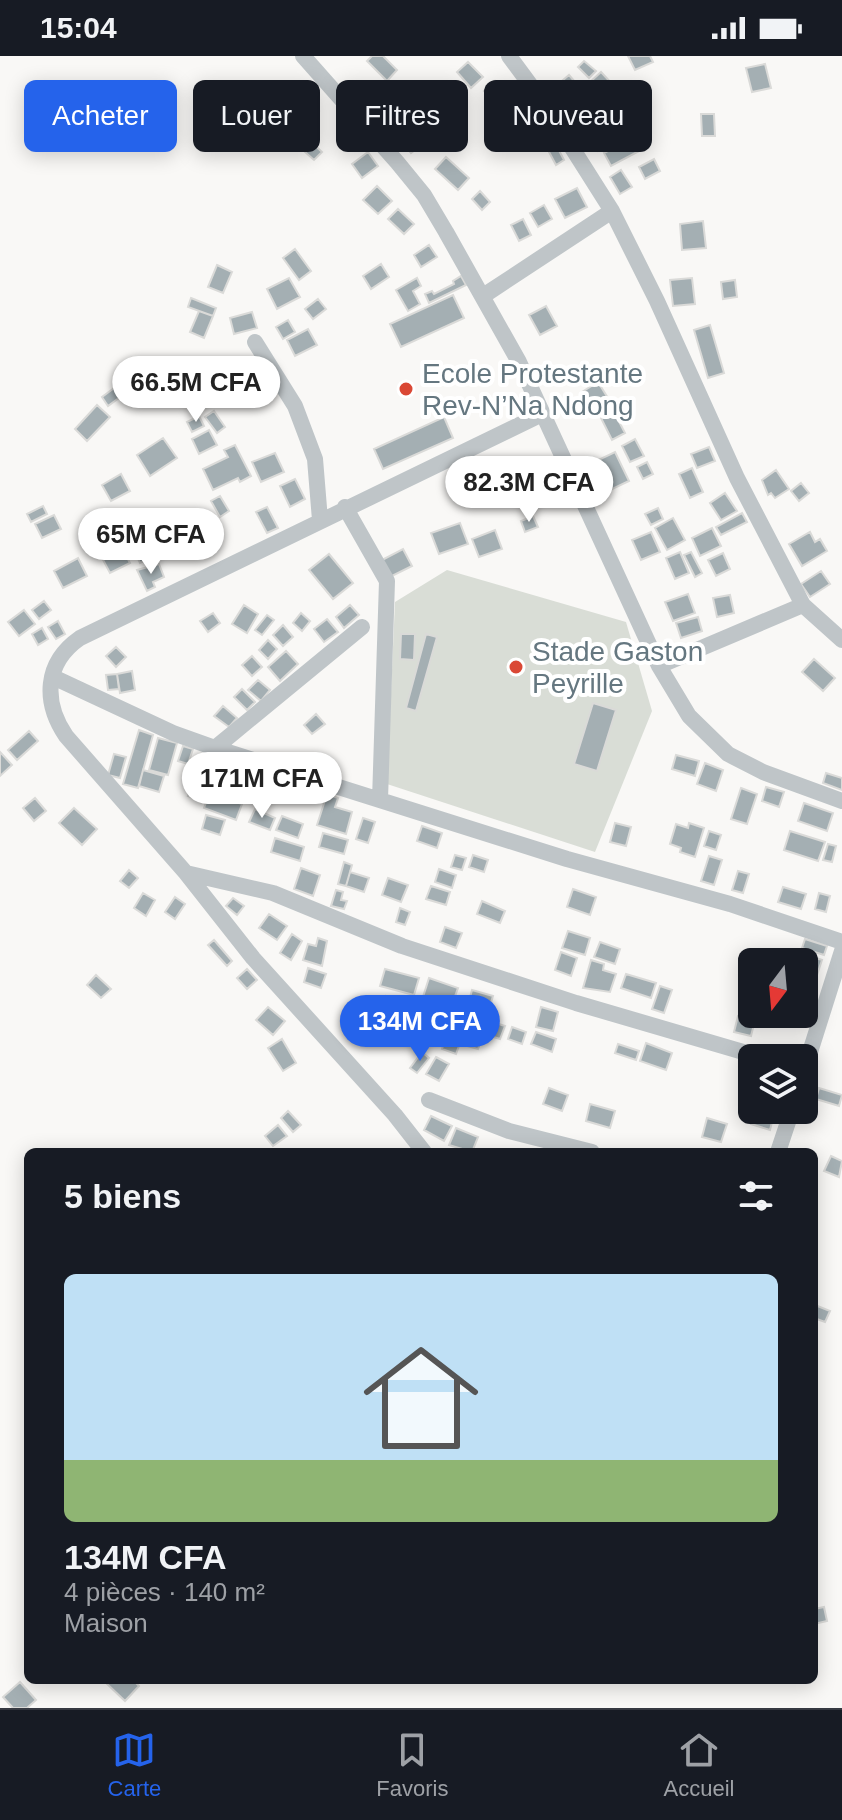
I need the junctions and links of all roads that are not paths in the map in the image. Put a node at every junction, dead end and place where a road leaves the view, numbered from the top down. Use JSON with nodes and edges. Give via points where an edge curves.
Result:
{"nodes":[{"id":1,"x":303,"y":56,"type":"edge"},
{"id":2,"x":509,"y":56,"type":"edge"},
{"id":3,"x":612,"y":211,"type":"junction"},
{"id":4,"x":483,"y":296,"type":"junction"},
{"id":5,"x":255,"y":342,"type":"dead end"},
{"id":6,"x":542,"y":414,"type":"junction"},
{"id":7,"x":345,"y":507,"type":"junction"},
{"id":8,"x":320,"y":520,"type":"junction"},
{"id":9,"x":803,"y":605,"type":"junction"},
{"id":10,"x":362,"y":627,"type":"dead end"},
{"id":11,"x":842,"y":640,"type":"edge"},
{"id":12,"x":659,"y":666,"type":"junction"},
{"id":13,"x":53,"y":677,"type":"junction"},
{"id":14,"x":215,"y":748,"type":"junction"},
{"id":15,"x":380,"y":800,"type":"junction"},
{"id":16,"x":842,"y":801,"type":"edge"},
{"id":17,"x":186,"y":873,"type":"junction"},
{"id":18,"x":842,"y":942,"type":"edge"},
{"id":19,"x":842,"y":951,"type":"edge"},
{"id":20,"x":812,"y":1044,"type":"edge"},
{"id":21,"x":738,"y":1050,"type":"edge"},
{"id":22,"x":429,"y":1100,"type":"dead end"},
{"id":23,"x":787,"y":1124,"type":"edge"},
{"id":24,"x":421,"y":1148,"type":"edge"},
{"id":25,"x":576,"y":1148,"type":"edge"},
{"id":26,"x":779,"y":1148,"type":"edge"}],
"edges":[{"from":1,"to":4,"type":"street","via":[[424,195]]},
{"from":2,"to":3,"type":"street"},
{"from":3,"to":4,"type":"street"},
{"from":3,"to":9,"type":"street"},
{"from":4,"to":6,"type":"street"},
{"from":5,"to":8,"type":"street","via":[[295,406],[315,459]]},
{"from":6,"to":7,"type":"street"},
{"from":6,"to":12,"type":"street"},
{"from":7,"to":8,"type":"street"},
{"from":7,"to":15,"type":"street","via":[[387,581]]},
{"from":8,"to":13,"type":"street","via":[[80,638],[63,654]]},
{"from":9,"to":11,"type":"street"},
{"from":9,"to":12,"type":"street"},
{"from":10,"to":14,"type":"street"},
{"from":12,"to":16,"type":"street","via":[[689,716],[728,754]]},
{"from":13,"to":14,"type":"street"},
{"from":13,"to":17,"type":"street","via":[[49,704],[54,718]]},
{"from":14,"to":15,"type":"street"},
{"from":15,"to":18,"type":"street"},
{"from":17,"to":21,"type":"street","via":[[273,893],[402,946]]},
{"from":17,"to":24,"type":"street","via":[[253,958]]},
{"from":19,"to":20,"type":"street"},
{"from":22,"to":25,"type":"street","via":[[509,1131]]},
{"from":23,"to":26,"type":"street"}]}
